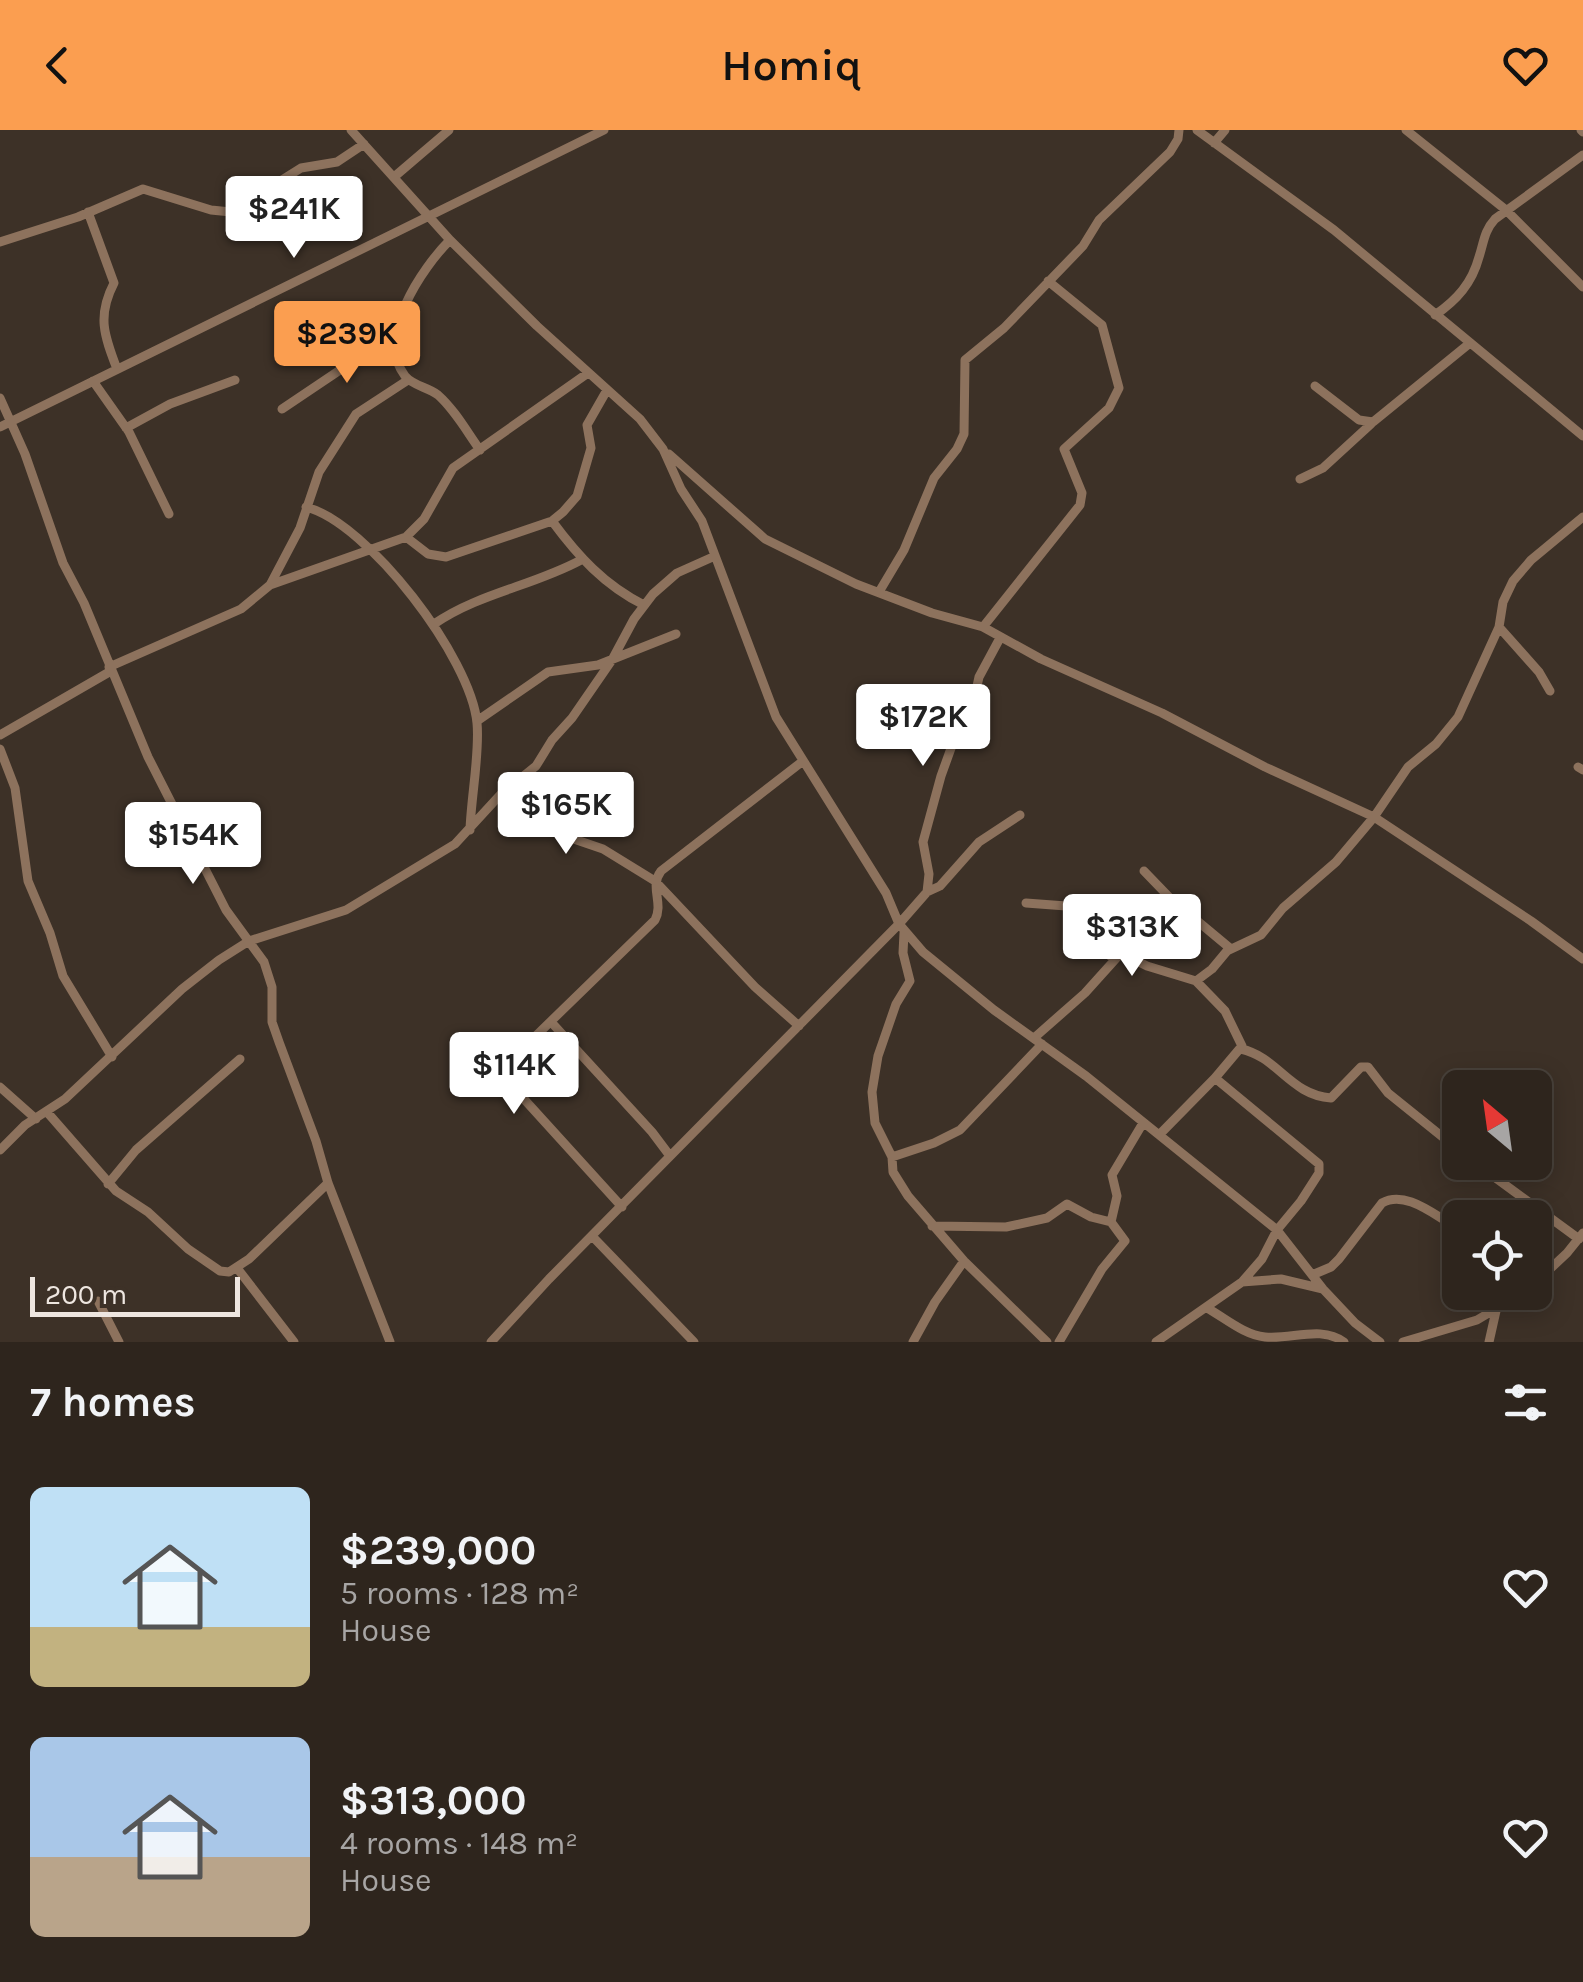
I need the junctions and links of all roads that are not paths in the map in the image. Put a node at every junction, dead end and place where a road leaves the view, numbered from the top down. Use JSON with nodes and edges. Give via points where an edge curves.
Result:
{"nodes":[{"id":1,"x":351,"y":130,"type":"edge"},
{"id":2,"x":449,"y":130,"type":"edge"},
{"id":3,"x":604,"y":130,"type":"edge"},
{"id":4,"x":1178,"y":130,"type":"edge"},
{"id":5,"x":1196,"y":130,"type":"edge"},
{"id":6,"x":1225,"y":130,"type":"edge"},
{"id":7,"x":1406,"y":130,"type":"edge"},
{"id":8,"x":1214,"y":143,"type":"junction"},
{"id":9,"x":364,"y":144,"type":"junction"},
{"id":10,"x":1583,"y":155,"type":"edge"},
{"id":11,"x":394,"y":177,"type":"junction"},
{"id":12,"x":1506,"y":210,"type":"junction"},
{"id":13,"x":88,"y":212,"type":"junction"},
{"id":14,"x":430,"y":216,"type":"junction"},
{"id":15,"x":450,"y":240,"type":"junction"},
{"id":16,"x":0,"y":242,"type":"edge"},
{"id":17,"x":1048,"y":282,"type":"junction"},
{"id":18,"x":1583,"y":286,"type":"edge"},
{"id":19,"x":1435,"y":315,"type":"junction"},
{"id":20,"x":394,"y":333,"type":"junction"},
{"id":21,"x":1470,"y":344,"type":"junction"},
{"id":22,"x":117,"y":370,"type":"junction"},
{"id":23,"x":588,"y":373,"type":"junction"},
{"id":24,"x":234,"y":380,"type":"dead end"},
{"id":25,"x":408,"y":380,"type":"junction"},
{"id":26,"x":93,"y":381,"type":"junction"},
{"id":27,"x":1315,"y":386,"type":"dead end"},
{"id":28,"x":607,"y":390,"type":"junction"},
{"id":29,"x":0,"y":398,"type":"edge"},
{"id":30,"x":282,"y":409,"type":"dead end"},
{"id":31,"x":1373,"y":422,"type":"junction"},
{"id":32,"x":5,"y":424,"type":"edge"},
{"id":33,"x":126,"y":428,"type":"junction"},
{"id":34,"x":1580,"y":429,"type":"edge"},
{"id":35,"x":663,"y":449,"type":"junction"},
{"id":36,"x":480,"y":450,"type":"junction"},
{"id":37,"x":1300,"y":480,"type":"dead end"},
{"id":38,"x":306,"y":507,"type":"junction"},
{"id":39,"x":168,"y":514,"type":"dead end"},
{"id":40,"x":1583,"y":516,"type":"edge"},
{"id":41,"x":552,"y":521,"type":"junction"},
{"id":42,"x":406,"y":537,"type":"junction"},
{"id":43,"x":368,"y":550,"type":"junction"},
{"id":44,"x":715,"y":556,"type":"junction"},
{"id":45,"x":580,"y":560,"type":"junction"},
{"id":46,"x":270,"y":585,"type":"junction"},
{"id":47,"x":880,"y":592,"type":"junction"},
{"id":48,"x":644,"y":605,"type":"junction"},
{"id":49,"x":434,"y":624,"type":"junction"},
{"id":50,"x":983,"y":627,"type":"junction"},
{"id":51,"x":1500,"y":628,"type":"junction"},
{"id":52,"x":676,"y":634,"type":"dead end"},
{"id":53,"x":1000,"y":638,"type":"junction"},
{"id":54,"x":612,"y":660,"type":"junction"},
{"id":55,"x":110,"y":669,"type":"junction"},
{"id":56,"x":1550,"y":692,"type":"dead end"},
{"id":57,"x":477,"y":721,"type":"junction"},
{"id":58,"x":0,"y":735,"type":"edge"},
{"id":59,"x":0,"y":749,"type":"edge"},
{"id":60,"x":803,"y":761,"type":"junction"},
{"id":61,"x":500,"y":794,"type":"junction"},
{"id":62,"x":1020,"y":815,"type":"dead end"},
{"id":63,"x":1374,"y":818,"type":"junction"},
{"id":64,"x":470,"y":830,"type":"junction"},
{"id":65,"x":1144,"y":871,"type":"dead end"},
{"id":66,"x":655,"y":881,"type":"junction"},
{"id":67,"x":927,"y":892,"type":"junction"},
{"id":68,"x":1026,"y":903,"type":"dead end"},
{"id":69,"x":1139,"y":928,"type":"dead end"},
{"id":70,"x":901,"y":929,"type":"junction"},
{"id":71,"x":249,"y":941,"type":"junction"},
{"id":72,"x":1231,"y":948,"type":"junction"},
{"id":73,"x":1117,"y":956,"type":"junction"},
{"id":74,"x":1583,"y":959,"type":"edge"},
{"id":75,"x":1196,"y":981,"type":"junction"},
{"id":76,"x":552,"y":1023,"type":"junction"},
{"id":77,"x":799,"y":1026,"type":"junction"},
{"id":78,"x":1038,"y":1041,"type":"junction"},
{"id":79,"x":1241,"y":1050,"type":"junction"},
{"id":80,"x":112,"y":1057,"type":"junction"},
{"id":81,"x":240,"y":1058,"type":"dead end"},
{"id":82,"x":1215,"y":1078,"type":"junction"},
{"id":83,"x":0,"y":1087,"type":"edge"},
{"id":84,"x":47,"y":1112,"type":"junction"},
{"id":85,"x":36,"y":1119,"type":"junction"},
{"id":86,"x":1143,"y":1123,"type":"junction"},
{"id":87,"x":1160,"y":1134,"type":"junction"},
{"id":88,"x":1442,"y":1136,"type":"edge"},
{"id":89,"x":0,"y":1150,"type":"edge"},
{"id":90,"x":670,"y":1156,"type":"junction"},
{"id":91,"x":892,"y":1157,"type":"junction"},
{"id":92,"x":1500,"y":1180,"type":"edge"},
{"id":93,"x":328,"y":1183,"type":"junction"},
{"id":94,"x":108,"y":1184,"type":"junction"},
{"id":95,"x":622,"y":1207,"type":"junction"},
{"id":96,"x":1442,"y":1219,"type":"edge"},
{"id":97,"x":1112,"y":1222,"type":"junction"},
{"id":98,"x":932,"y":1226,"type":"junction"},
{"id":99,"x":1277,"y":1230,"type":"junction"},
{"id":100,"x":592,"y":1236,"type":"junction"},
{"id":101,"x":1581,"y":1236,"type":"edge"},
{"id":102,"x":964,"y":1261,"type":"junction"},
{"id":103,"x":1552,"y":1266,"type":"edge"},
{"id":104,"x":236,"y":1268,"type":"junction"},
{"id":105,"x":1312,"y":1275,"type":"junction"},
{"id":106,"x":1242,"y":1282,"type":"junction"},
{"id":107,"x":1323,"y":1289,"type":"junction"},
{"id":108,"x":98,"y":1301,"type":"dead end"},
{"id":109,"x":1207,"y":1308,"type":"junction"},
{"id":110,"x":1496,"y":1311,"type":"joint"},
{"id":111,"x":119,"y":1342,"type":"edge"},
{"id":112,"x":294,"y":1342,"type":"edge"},
{"id":113,"x":390,"y":1342,"type":"edge"},
{"id":114,"x":491,"y":1342,"type":"edge"},
{"id":115,"x":694,"y":1342,"type":"edge"},
{"id":116,"x":913,"y":1342,"type":"edge"},
{"id":117,"x":1047,"y":1342,"type":"edge"},
{"id":118,"x":1059,"y":1342,"type":"edge"},
{"id":119,"x":1156,"y":1342,"type":"edge"},
{"id":120,"x":1344,"y":1342,"type":"edge"},
{"id":121,"x":1380,"y":1342,"type":"edge"},
{"id":122,"x":1406,"y":1342,"type":"edge"},
{"id":123,"x":1489,"y":1342,"type":"edge"}],
"edges":[{"from":1,"to":9,"type":"street"},
{"from":2,"to":11,"type":"street"},
{"from":3,"to":14,"type":"street"},
{"from":4,"to":17,"type":"street","via":[[1170,152],[1099,220]]},
{"from":5,"to":8,"type":"street"},
{"from":6,"to":8,"type":"street"},
{"from":7,"to":12,"type":"street"},
{"from":8,"to":19,"type":"street","via":[[1334,230]]},
{"from":9,"to":11,"type":"street"},
{"from":9,"to":13,"type":"street","via":[[337,162],[301,168],[232,212],[143,188]]},
{"from":10,"to":12,"type":"street"},
{"from":11,"to":14,"type":"street"},
{"from":12,"to":18,"type":"street"},
{"from":12,"to":19,"type":"street","via":[[1485,233],[1462,292]]},
{"from":13,"to":16,"type":"street"},
{"from":13,"to":22,"type":"street","via":[[114,283],[102,314]]},
{"from":14,"to":15,"type":"street"},
{"from":14,"to":22,"type":"street"},
{"from":15,"to":20,"type":"street","via":[[424,269]]},
{"from":15,"to":23,"type":"street"},
{"from":17,"to":47,"type":"street","via":[[965,360],[964,434],[934,478]]},
{"from":17,"to":50,"type":"street","via":[[1102,325],[1118,388],[1110,408],[1064,449],[1082,493],[1080,506]]},
{"from":19,"to":21,"type":"street"},
{"from":20,"to":25,"type":"street"},
{"from":20,"to":30,"type":"street"},
{"from":21,"to":31,"type":"street"},
{"from":21,"to":34,"type":"street"},
{"from":22,"to":26,"type":"street"},
{"from":23,"to":28,"type":"street"},
{"from":23,"to":36,"type":"street"},
{"from":24,"to":33,"type":"street"},
{"from":25,"to":36,"type":"street","via":[[440,396]]},
{"from":25,"to":38,"type":"street","via":[[356,414],[319,472]]},
{"from":26,"to":32,"type":"street"},
{"from":26,"to":33,"type":"street"},
{"from":27,"to":31,"type":"street","via":[[1360,420]]},
{"from":28,"to":35,"type":"street"},
{"from":28,"to":41,"type":"street","via":[[586,424],[592,448],[576,496]]},
{"from":29,"to":32,"type":"street"},
{"from":31,"to":37,"type":"street","via":[[1336,458]]},
{"from":32,"to":55,"type":"street","via":[[29,464]]},
{"from":33,"to":39,"type":"street"},
{"from":35,"to":44,"type":"street"},
{"from":35,"to":47,"type":"street","via":[[765,539]]},
{"from":36,"to":42,"type":"street","via":[[450,472]]},
{"from":38,"to":43,"type":"street","via":[[331,516]]},
{"from":38,"to":46,"type":"street"},
{"from":40,"to":51,"type":"street","via":[[1513,581]]},
{"from":41,"to":42,"type":"street","via":[[446,557],[428,554]]},
{"from":41,"to":45,"type":"street"},
{"from":42,"to":43,"type":"street"},
{"from":43,"to":46,"type":"street"},
{"from":43,"to":49,"type":"street"},
{"from":44,"to":48,"type":"street","via":[[666,580]]},
{"from":44,"to":60,"type":"street","via":[[772,710]]},
{"from":45,"to":48,"type":"street"},
{"from":45,"to":49,"type":"street","via":[[459,607]]},
{"from":46,"to":55,"type":"street","via":[[240,608]]},
{"from":47,"to":50,"type":"street"},
{"from":48,"to":54,"type":"street"},
{"from":49,"to":57,"type":"street"},
{"from":50,"to":53,"type":"street"},
{"from":51,"to":56,"type":"street"},
{"from":51,"to":63,"type":"street","via":[[1458,718],[1394,784]]},
{"from":52,"to":54,"type":"street"},
{"from":53,"to":63,"type":"street"},
{"from":53,"to":67,"type":"street","via":[[941,776],[923,842]]},
{"from":54,"to":57,"type":"street","via":[[540,676]]},
{"from":54,"to":61,"type":"street","via":[[536,766]]},
{"from":55,"to":58,"type":"street"},
{"from":55,"to":71,"type":"street","via":[[221,902]]},
{"from":57,"to":64,"type":"street"},
{"from":59,"to":80,"type":"street","via":[[15,788],[28,881],[63,976]]},
{"from":60,"to":66,"type":"street","via":[[660,870]]},
{"from":60,"to":70,"type":"street","via":[[886,893]]},
{"from":61,"to":64,"type":"street"},
{"from":61,"to":66,"type":"street","via":[[562,835],[603,849]]},
{"from":62,"to":67,"type":"street","via":[[979,842]]},
{"from":63,"to":72,"type":"street","via":[[1269,928]]},
{"from":63,"to":74,"type":"street"},
{"from":64,"to":71,"type":"street","via":[[346,910]]},
{"from":65,"to":72,"type":"street"},
{"from":66,"to":76,"type":"street","via":[[655,920]]},
{"from":66,"to":77,"type":"street"},
{"from":67,"to":70,"type":"street"},
{"from":68,"to":73,"type":"street","via":[[1066,906]]},
{"from":69,"to":73,"type":"street"},
{"from":70,"to":77,"type":"street"},
{"from":70,"to":78,"type":"street"},
{"from":70,"to":91,"type":"street","via":[[910,981],[891,1018],[872,1092],[875,1123]]},
{"from":71,"to":80,"type":"street","via":[[182,990]]},
{"from":71,"to":93,"type":"street","via":[[270,978],[272,1022]]},
{"from":72,"to":75,"type":"street"},
{"from":73,"to":75,"type":"street"},
{"from":73,"to":78,"type":"street"},
{"from":75,"to":79,"type":"street","via":[[1226,1011]]},
{"from":76,"to":90,"type":"street"},
{"from":76,"to":95,"type":"street","via":[[510,1061],[506,1075]]},
{"from":77,"to":90,"type":"street"},
{"from":78,"to":86,"type":"street"},
{"from":78,"to":91,"type":"street","via":[[960,1130]]},
{"from":79,"to":82,"type":"street"},
{"from":79,"to":88,"type":"street","via":[[1254,1052],[1318,1097],[1331,1098],[1368,1066],[1388,1093]]},
{"from":80,"to":84,"type":"street"},
{"from":81,"to":94,"type":"street","via":[[136,1150]]},
{"from":82,"to":87,"type":"street"},
{"from":82,"to":99,"type":"street","via":[[1319,1164]]},
{"from":83,"to":85,"type":"street"},
{"from":84,"to":85,"type":"street"},
{"from":84,"to":94,"type":"street"},
{"from":85,"to":89,"type":"street"},
{"from":86,"to":87,"type":"street"},
{"from":86,"to":97,"type":"street","via":[[1114,1170]]},
{"from":87,"to":99,"type":"street"},
{"from":90,"to":95,"type":"street"},
{"from":91,"to":98,"type":"street","via":[[897,1179]]},
{"from":92,"to":101,"type":"street"},
{"from":93,"to":104,"type":"street"},
{"from":93,"to":113,"type":"street"},
{"from":94,"to":104,"type":"street","via":[[204,1262],[220,1271]]},
{"from":95,"to":100,"type":"street"},
{"from":96,"to":105,"type":"street","via":[[1392,1198],[1331,1267]]},
{"from":97,"to":98,"type":"street","via":[[1067,1204],[1048,1218],[1006,1227]]},
{"from":97,"to":118,"type":"street","via":[[1125,1242]]},
{"from":98,"to":102,"type":"street"},
{"from":99,"to":105,"type":"street"},
{"from":99,"to":106,"type":"street"},
{"from":100,"to":114,"type":"street"},
{"from":100,"to":115,"type":"street"},
{"from":101,"to":103,"type":"street"},
{"from":102,"to":116,"type":"street"},
{"from":102,"to":117,"type":"street"},
{"from":104,"to":112,"type":"street"},
{"from":105,"to":107,"type":"street"},
{"from":106,"to":107,"type":"street","via":[[1281,1279]]},
{"from":106,"to":109,"type":"street"},
{"from":107,"to":121,"type":"street"},
{"from":108,"to":111,"type":"street"},
{"from":109,"to":119,"type":"street"},
{"from":109,"to":120,"type":"street","via":[[1263,1337],[1317,1333]]},
{"from":110,"to":122,"type":"street"},
{"from":110,"to":123,"type":"street"}]}
